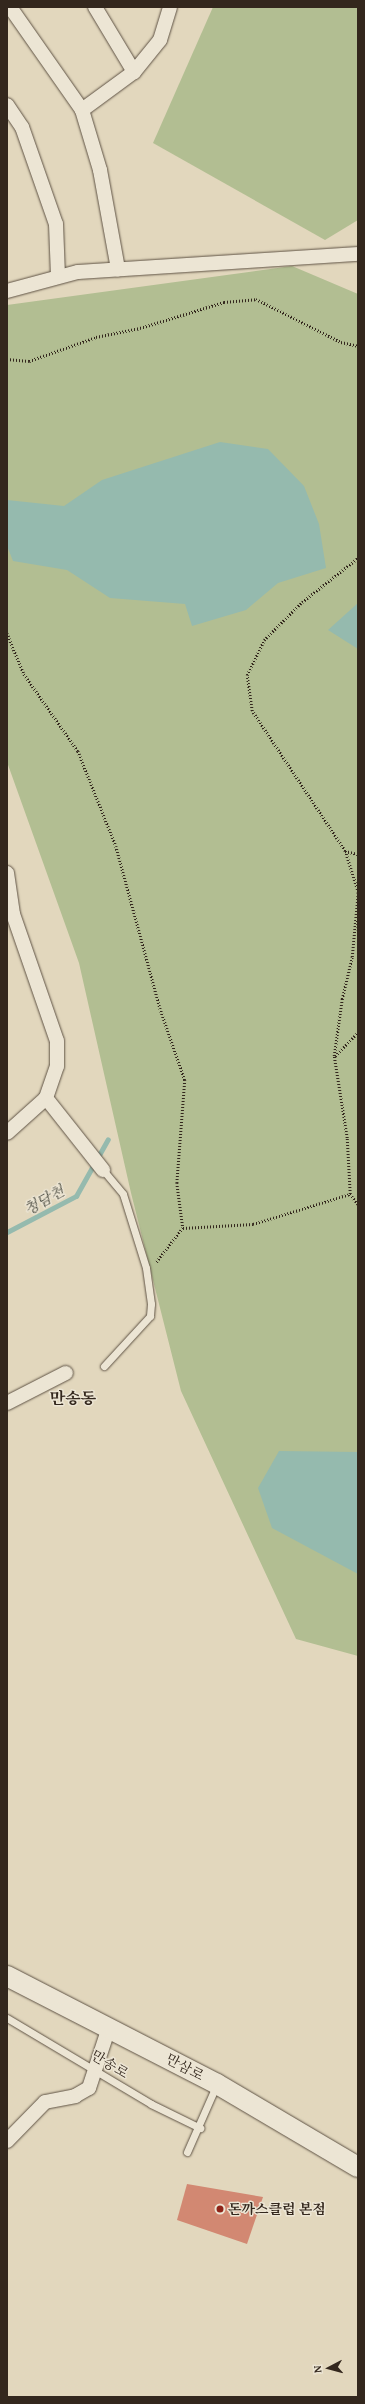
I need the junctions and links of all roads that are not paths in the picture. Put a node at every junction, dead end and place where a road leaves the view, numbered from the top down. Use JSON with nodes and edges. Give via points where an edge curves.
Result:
{"nodes":[{"id":1,"x":10,"y":7,"type":"edge"},
{"id":2,"x":95,"y":7,"type":"edge"},
{"id":3,"x":170,"y":7,"type":"edge"},
{"id":4,"x":134,"y":72,"type":"junction"},
{"id":5,"x":7,"y":105,"type":"edge"},
{"id":6,"x":82,"y":110,"type":"junction"},
{"id":7,"x":358,"y":254,"type":"edge"},
{"id":8,"x":118,"y":269,"type":"junction"},
{"id":9,"x":58,"y":276,"type":"junction"},
{"id":10,"x":7,"y":291,"type":"edge"},
{"id":11,"x":7,"y":873,"type":"edge"},
{"id":12,"x":46,"y":1098,"type":"junction"},
{"id":13,"x":7,"y":1133,"type":"edge"},
{"id":14,"x":103,"y":1170,"type":"joint"},
{"id":15,"x":104,"y":1366,"type":"dead end"},
{"id":16,"x":66,"y":1373,"type":"dead end"},
{"id":17,"x":7,"y":1403,"type":"edge"},
{"id":18,"x":7,"y":1976,"type":"edge"},
{"id":19,"x":7,"y":2018,"type":"edge"},
{"id":20,"x":109,"y":2027,"type":"junction"},
{"id":21,"x":93,"y":2068,"type":"junction"},
{"id":22,"x":217,"y":2084,"type":"junction"},
{"id":23,"x":200,"y":2128,"type":"junction"},
{"id":24,"x":7,"y":2141,"type":"edge"},
{"id":25,"x":187,"y":2152,"type":"dead end"},
{"id":26,"x":358,"y":2167,"type":"edge"}],
"edges":[{"from":1,"to":6,"type":"street"},
{"from":2,"to":4,"type":"street"},
{"from":3,"to":4,"type":"street","via":[[160,40]]},
{"from":4,"to":6,"type":"street"},
{"from":5,"to":9,"type":"street","via":[[22,128],[56,224]]},
{"from":6,"to":8,"type":"street","via":[[100,170]]},
{"from":7,"to":8,"type":"street"},
{"from":8,"to":9,"type":"street"},
{"from":9,"to":10,"type":"street"},
{"from":11,"to":12,"type":"street","via":[[13,914],[57,1041],[57,1066]]},
{"from":12,"to":13,"type":"street"},
{"from":12,"to":14,"type":"street"},
{"from":14,"to":15,"type":"lane","via":[[123,1194],[146,1268],[150,1316]]},
{"from":16,"to":17,"type":"street"},
{"from":18,"to":20,"type":"street","name":"만삼로"},
{"from":19,"to":21,"type":"lane","name":"만송로"},
{"from":20,"to":21,"type":"street"},
{"from":20,"to":22,"type":"street","name":"만삼로"},
{"from":21,"to":23,"type":"lane","name":"만송로","via":[[152,2104]]},
{"from":21,"to":24,"type":"street","via":[[89,2088],[74,2096],[46,2102]]},
{"from":22,"to":23,"type":"lane"},
{"from":22,"to":26,"type":"street","name":"만삼로"},
{"from":23,"to":25,"type":"lane"}]}
